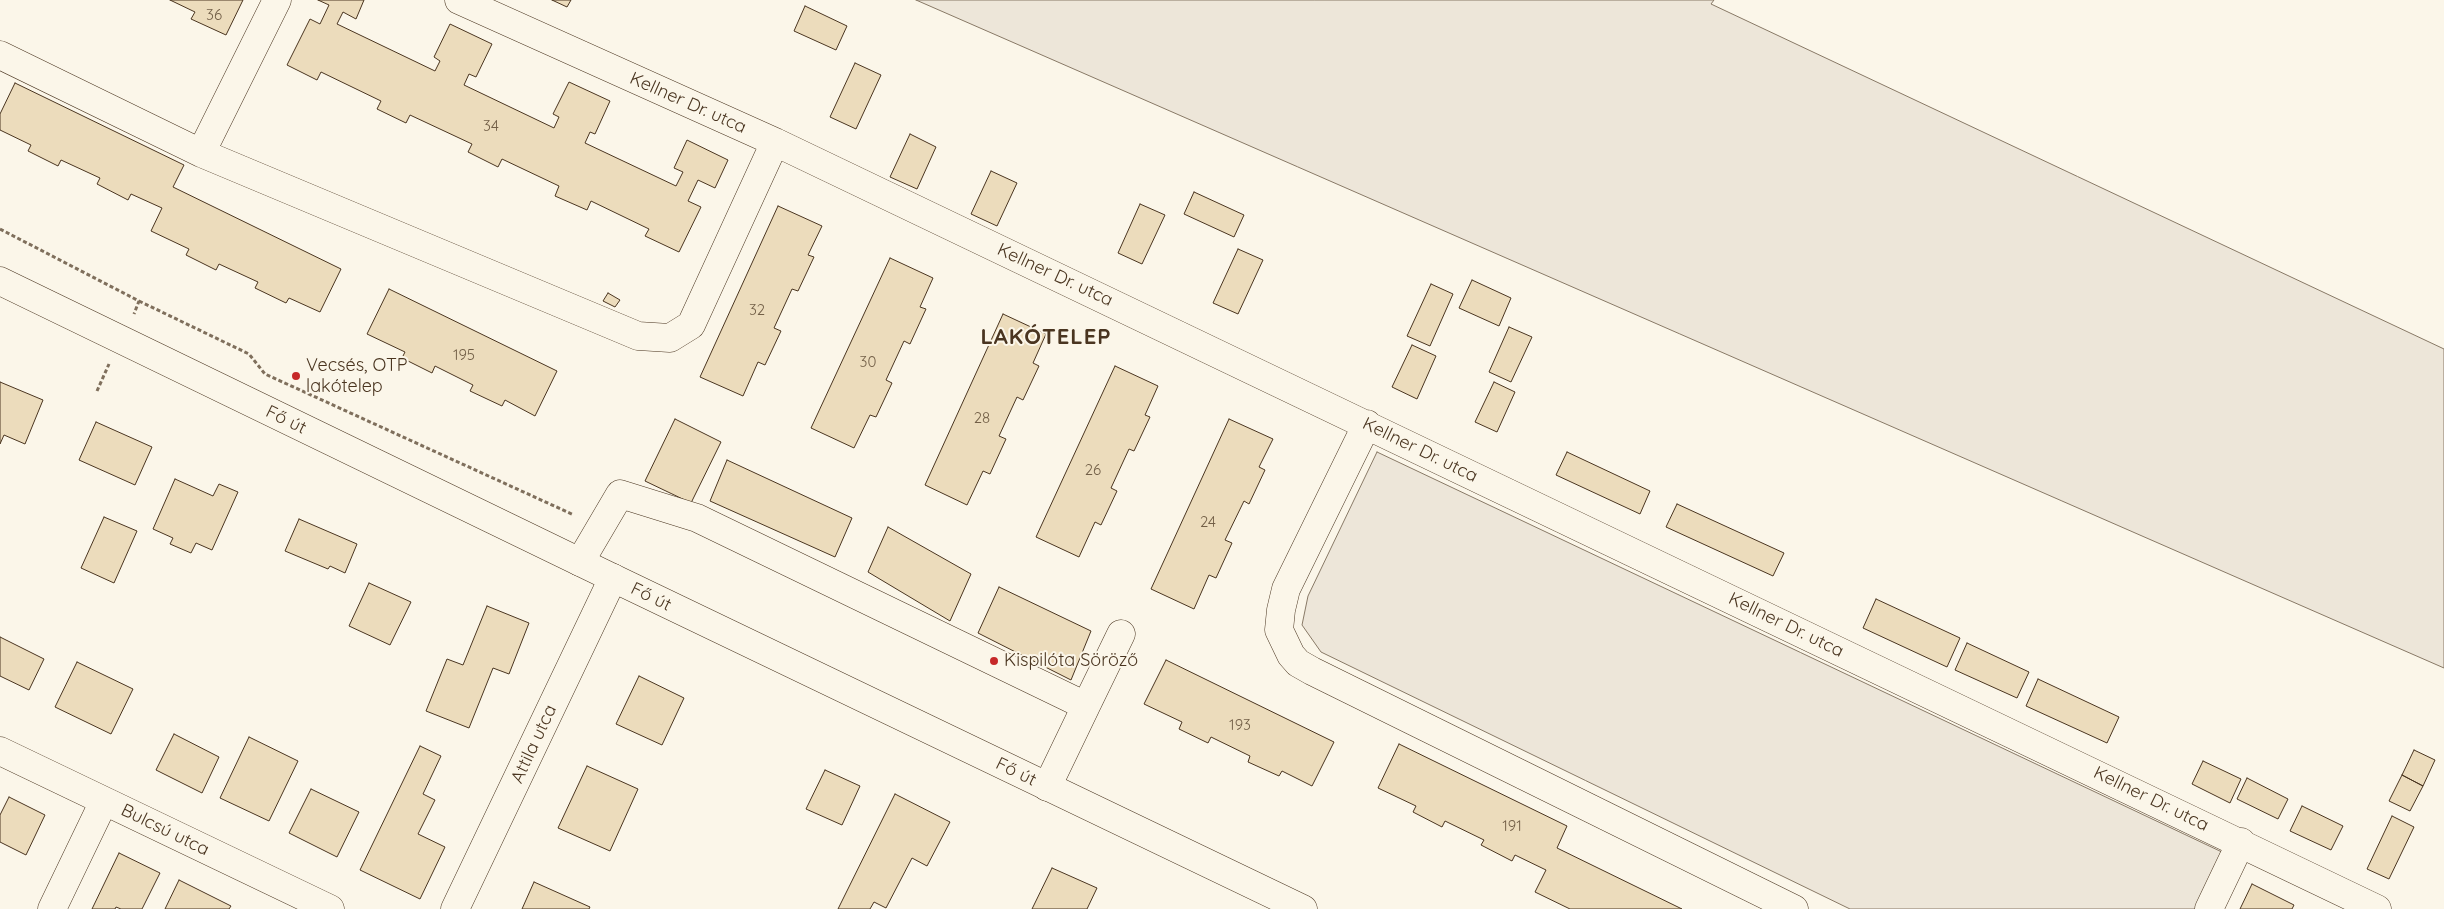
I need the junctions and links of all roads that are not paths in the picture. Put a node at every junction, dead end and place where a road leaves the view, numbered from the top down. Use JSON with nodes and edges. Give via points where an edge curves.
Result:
{"nodes":[{"id":1,"x":277,"y":0,"type":"edge"},
{"id":2,"x":459,"y":0,"type":"edge"},
{"id":3,"x":0,"y":55,"type":"edge"},
{"id":4,"x":775,"y":142,"type":"junction"},
{"id":5,"x":201,"y":153,"type":"junction"},
{"id":6,"x":0,"y":281,"type":"edge"},
{"id":7,"x":1367,"y":424,"type":"junction"},
{"id":8,"x":580,"y":562,"type":"junction"},
{"id":9,"x":613,"y":578,"type":"junction"},
{"id":10,"x":1121,"y":634,"type":"dead end"},
{"id":11,"x":1086,"y":706,"type":"junction"},
{"id":12,"x":0,"y":751,"type":"edge"},
{"id":13,"x":1047,"y":787,"type":"junction"},
{"id":14,"x":104,"y":801,"type":"junction"},
{"id":15,"x":2241,"y":842,"type":"junction"},
{"id":16,"x":52,"y":909,"type":"edge"},
{"id":17,"x":330,"y":909,"type":"edge"},
{"id":18,"x":455,"y":909,"type":"edge"},
{"id":19,"x":1303,"y":909,"type":"edge"},
{"id":20,"x":1794,"y":909,"type":"edge"},
{"id":21,"x":2209,"y":909,"type":"edge"},
{"id":22,"x":2377,"y":909,"type":"edge"}],
"edges":[{"from":1,"to":5,"type":"street"},
{"from":2,"to":4,"type":"street","name":"Kellner Dr. utca"},
{"from":3,"to":5,"type":"street"},
{"from":4,"to":5,"type":"street","via":[[691,325],[670,338],[638,336]]},
{"from":4,"to":7,"type":"street","name":"Kellner Dr. utca"},
{"from":6,"to":8,"type":"street","name":"Fő út"},
{"from":7,"to":15,"type":"street","name":"Kellner Dr. utca"},
{"from":7,"to":20,"type":"street","via":[[1286,588],[1279,630],[1294,659],[1312,671]]},
{"from":8,"to":9,"type":"street","name":"Fő út"},
{"from":8,"to":11,"type":"street","via":[[620,494],[697,518]]},
{"from":9,"to":13,"type":"street","name":"Fő út"},
{"from":9,"to":18,"type":"street","name":"Attila utca"},
{"from":10,"to":11,"type":"street"},
{"from":11,"to":13,"type":"street"},
{"from":12,"to":14,"type":"street","name":"Bulcsú utca"},
{"from":13,"to":19,"type":"street","name":"Fő út"},
{"from":14,"to":16,"type":"street"},
{"from":14,"to":17,"type":"street","name":"Bulcsú utca"},
{"from":15,"to":21,"type":"street"},
{"from":15,"to":22,"type":"street","name":"Kellner Dr. utca"}]}
